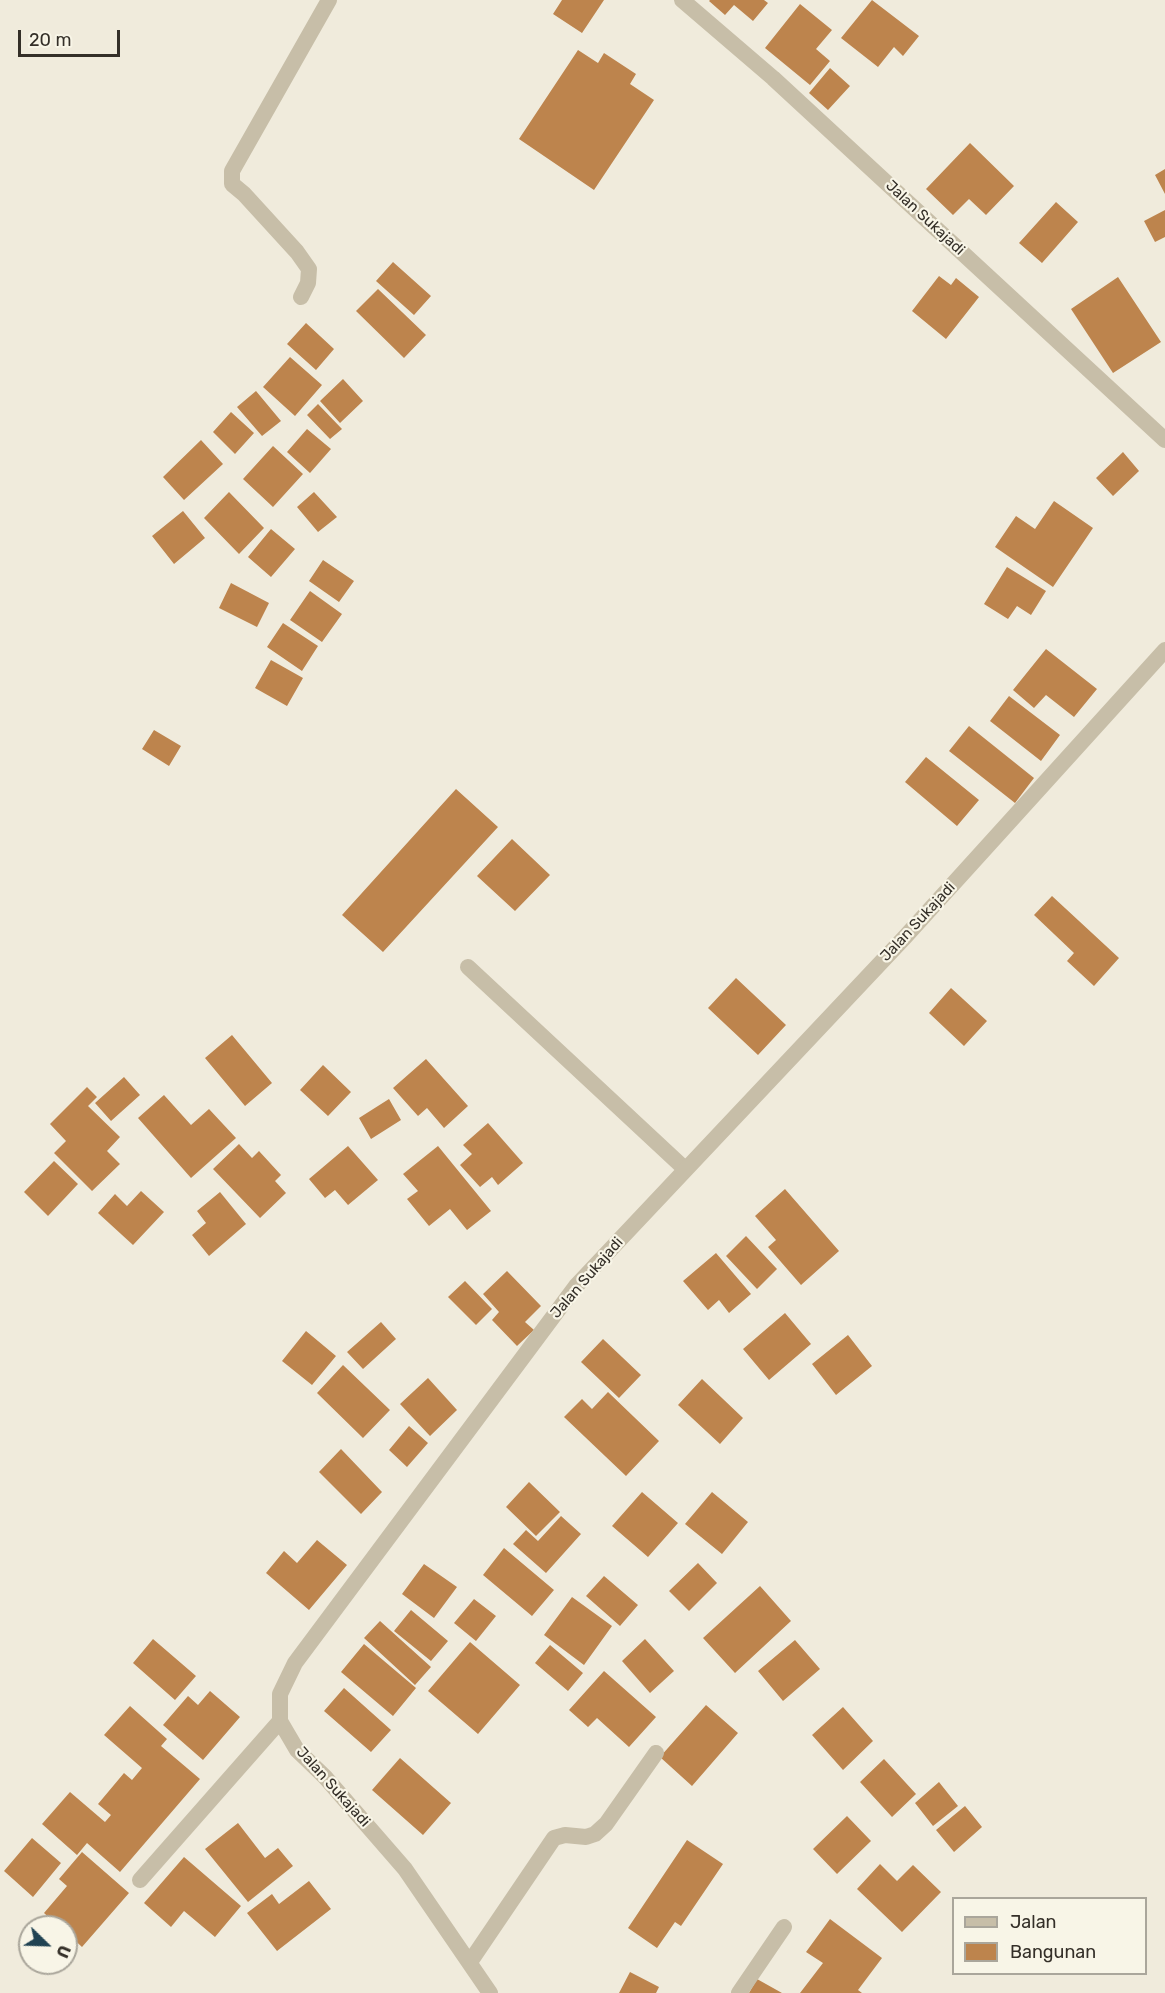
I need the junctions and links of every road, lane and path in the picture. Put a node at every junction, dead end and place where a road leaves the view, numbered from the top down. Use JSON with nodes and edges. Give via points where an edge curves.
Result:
{"nodes":[{"id":1,"x":329,"y":0,"type":"edge"},
{"id":2,"x":682,"y":0,"type":"edge"},
{"id":3,"x":301,"y":297,"type":"dead end"},
{"id":4,"x":1165,"y":440,"type":"edge"},
{"id":5,"x":1165,"y":650,"type":"edge"},
{"id":6,"x":468,"y":967,"type":"dead end"},
{"id":7,"x":686,"y":1169,"type":"junction"},
{"id":8,"x":280,"y":1721,"type":"junction"},
{"id":9,"x":656,"y":1753,"type":"dead end"},
{"id":10,"x":140,"y":1880,"type":"dead end"},
{"id":11,"x":783,"y":1927,"type":"dead end"},
{"id":12,"x":470,"y":1962,"type":"junction"},
{"id":13,"x":490,"y":1993,"type":"edge"},
{"id":14,"x":739,"y":1993,"type":"edge"}],
"edges":[{"from":1,"to":3,"type":"street","via":[[232,171],[232,184],[309,269]]},
{"from":2,"to":4,"type":"street","name":"Jalan Sukajadi","via":[[773,78]]},
{"from":5,"to":7,"type":"street","name":"Jalan Sukajadi","via":[[905,937]]},
{"from":6,"to":7,"type":"street"},
{"from":7,"to":8,"type":"street","name":"Jalan Sukajadi","via":[[576,1286],[295,1663],[279,1694]]},
{"from":8,"to":10,"type":"street"},
{"from":8,"to":12,"type":"street","name":"Jalan Sukajadi","via":[[297,1750],[405,1869]]},
{"from":9,"to":12,"type":"street","via":[[595,1834],[554,1838]]},
{"from":11,"to":14,"type":"street"},
{"from":12,"to":13,"type":"street","name":"Jalan Sukajadi"}]}
